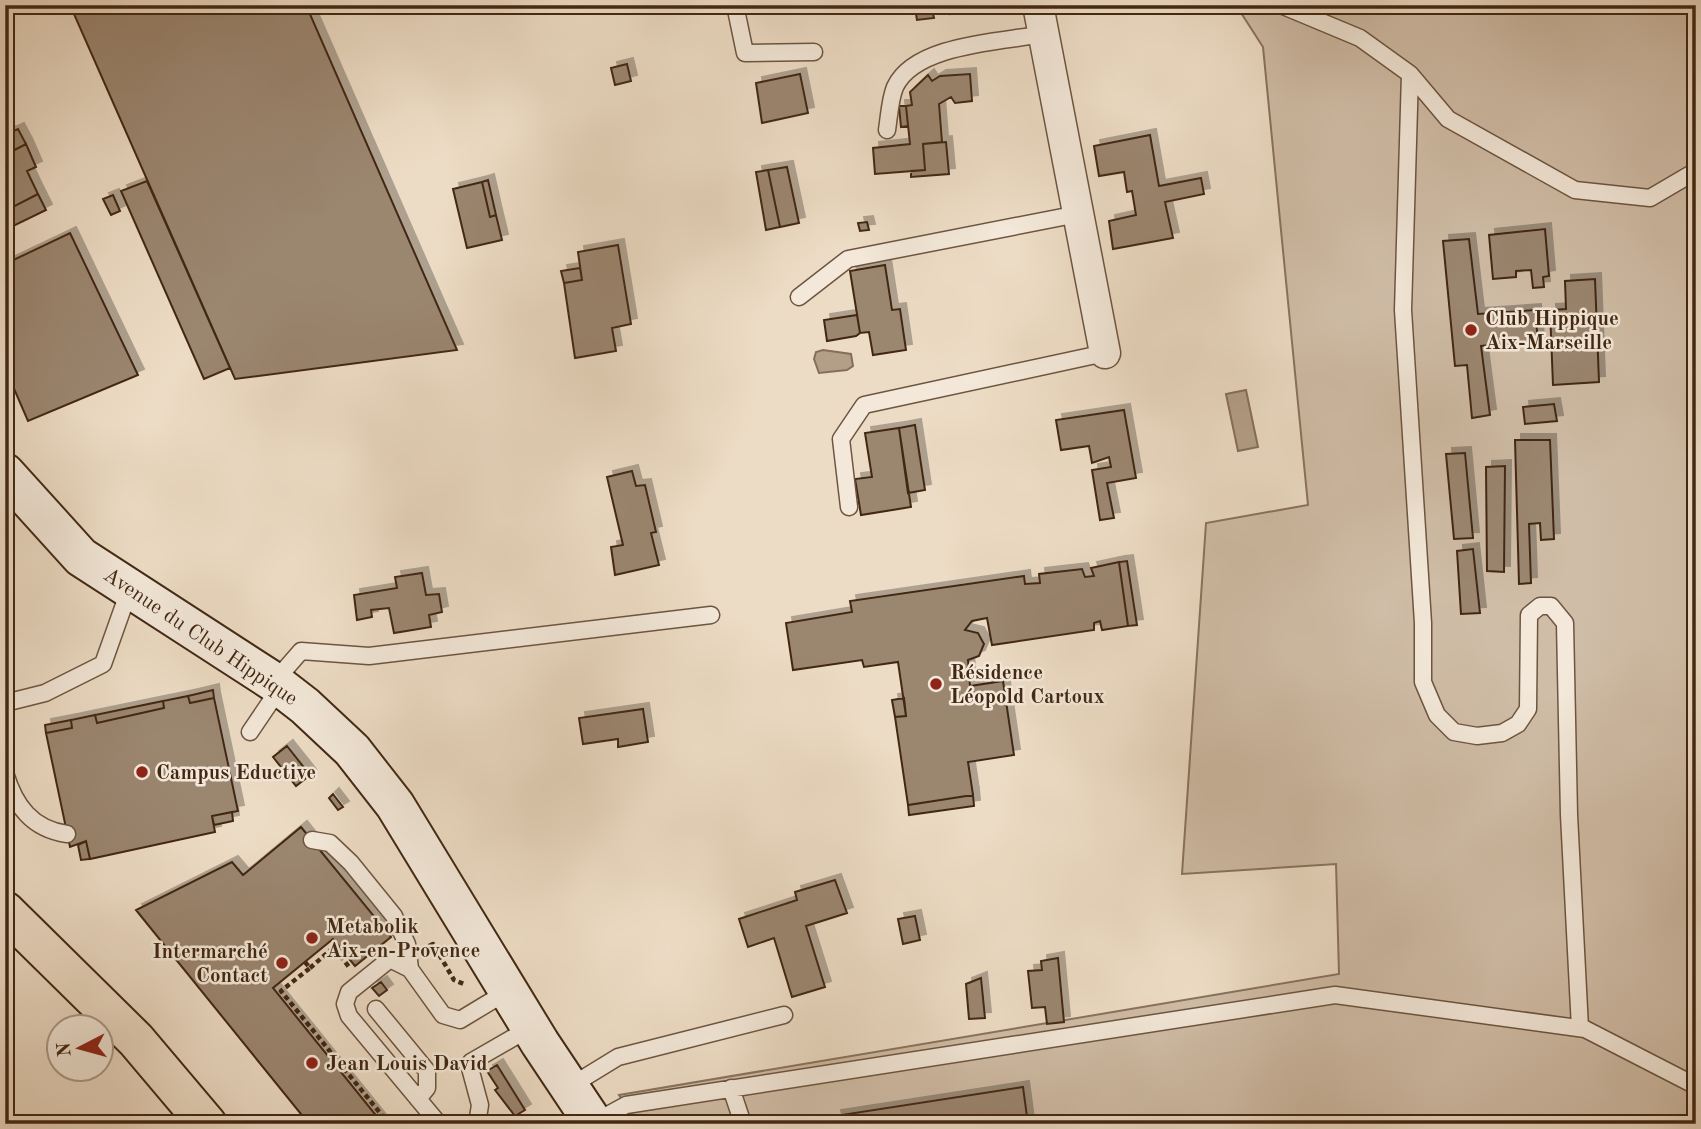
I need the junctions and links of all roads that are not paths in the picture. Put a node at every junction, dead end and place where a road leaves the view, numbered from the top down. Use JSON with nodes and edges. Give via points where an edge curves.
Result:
{"nodes":[{"id":1,"x":735,"y":5,"type":"edge"},
{"id":2,"x":1281,"y":5,"type":"edge"},
{"id":3,"x":1041,"y":20,"type":"edge"},
{"id":4,"x":814,"y":52,"type":"dead end"},
{"id":5,"x":1410,"y":74,"type":"junction"},
{"id":6,"x":887,"y":130,"type":"dead end"},
{"id":7,"x":1696,"y":171,"type":"edge"},
{"id":8,"x":1078,"y":214,"type":"junction"},
{"id":9,"x":799,"y":297,"type":"dead end"},
{"id":10,"x":1105,"y":353,"type":"joint"},
{"id":11,"x":5,"y":473,"type":"edge"},
{"id":12,"x":849,"y":507,"type":"dead end"},
{"id":13,"x":130,"y":588,"type":"junction"},
{"id":14,"x":711,"y":615,"type":"dead end"},
{"id":15,"x":274,"y":682,"type":"junction"},
{"id":16,"x":5,"y":703,"type":"edge"},
{"id":17,"x":250,"y":732,"type":"dead end"},
{"id":18,"x":5,"y":773,"type":"edge"},
{"id":19,"x":67,"y":834,"type":"dead end"},
{"id":20,"x":312,"y":840,"type":"dead end"},
{"id":21,"x":5,"y":911,"type":"edge"},
{"id":22,"x":410,"y":969,"type":"junction"},
{"id":23,"x":508,"y":991,"type":"junction"},
{"id":24,"x":376,"y":1009,"type":"dead end"},
{"id":25,"x":784,"y":1015,"type":"dead end"},
{"id":26,"x":530,"y":1028,"type":"junction"},
{"id":27,"x":1580,"y":1028,"type":"junction"},
{"id":28,"x":1696,"y":1086,"type":"edge"},
{"id":29,"x":731,"y":1088,"type":"junction"},
{"id":30,"x":418,"y":1099,"type":"junction"},
{"id":31,"x":584,"y":1113,"type":"edge"},
{"id":32,"x":208,"y":1124,"type":"edge"},
{"id":33,"x":439,"y":1124,"type":"edge"},
{"id":34,"x":477,"y":1124,"type":"edge"},
{"id":35,"x":743,"y":1124,"type":"edge"}],
"edges":[{"from":1,"to":4,"type":"lane","via":[[745,54]]},
{"from":2,"to":5,"type":"lane","via":[[1360,38]]},
{"from":3,"to":6,"type":"lane","via":[[919,60],[895,87]]},
{"from":3,"to":8,"type":"street"},
{"from":5,"to":7,"type":"lane","via":[[1448,118],[1575,190],[1650,198]]},
{"from":5,"to":27,"type":"lane","via":[[1402,310],[1423,682],[1437,715],[1454,732],[1502,733],[1518,724],[1528,709],[1529,615],[1540,606],[1551,606],[1565,623]]},
{"from":8,"to":9,"type":"lane","via":[[848,259]]},
{"from":8,"to":10,"type":"street"},
{"from":10,"to":12,"type":"lane","via":[[864,405],[841,439]]},
{"from":11,"to":13,"type":"main road","name":"Avenue du Club Hippique","via":[[81,556]]},
{"from":13,"to":15,"type":"main road","name":"Avenue du Club Hippique"},
{"from":13,"to":16,"type":"lane","via":[[103,664],[45,693]]},
{"from":14,"to":15,"type":"lane","via":[[369,656],[301,651]]},
{"from":15,"to":17,"type":"lane","via":[[271,701]]},
{"from":15,"to":23,"type":"main road","name":"Avenue du Club Hippique","via":[[352,750],[396,805]]},
{"from":18,"to":19,"type":"lane","via":[[26,816],[47,831]]},
{"from":20,"to":22,"type":"lane","via":[[330,843],[394,916],[407,944]]},
{"from":21,"to":32,"type":"highway","via":[[136,1040]]},
{"from":22,"to":23,"type":"lane","via":[[443,1014],[460,1020]]},
{"from":22,"to":30,"type":"lane","via":[[390,959],[349,992],[345,1004],[349,1016]]},
{"from":23,"to":26,"type":"main road","name":"Avenue du Club Hippique"},
{"from":24,"to":30,"type":"lane","via":[[427,1071],[427,1088]]},
{"from":25,"to":31,"type":"lane","via":[[618,1057]]},
{"from":26,"to":31,"type":"main road","name":"Avenue du Club Hippique"},
{"from":26,"to":34,"type":"lane","via":[[471,1062],[480,1105]]},
{"from":27,"to":28,"type":"lane"},
{"from":27,"to":29,"type":"lane","via":[[1335,995]]},
{"from":29,"to":31,"type":"lane"},
{"from":29,"to":35,"type":"lane"},
{"from":30,"to":33,"type":"lane"}]}
